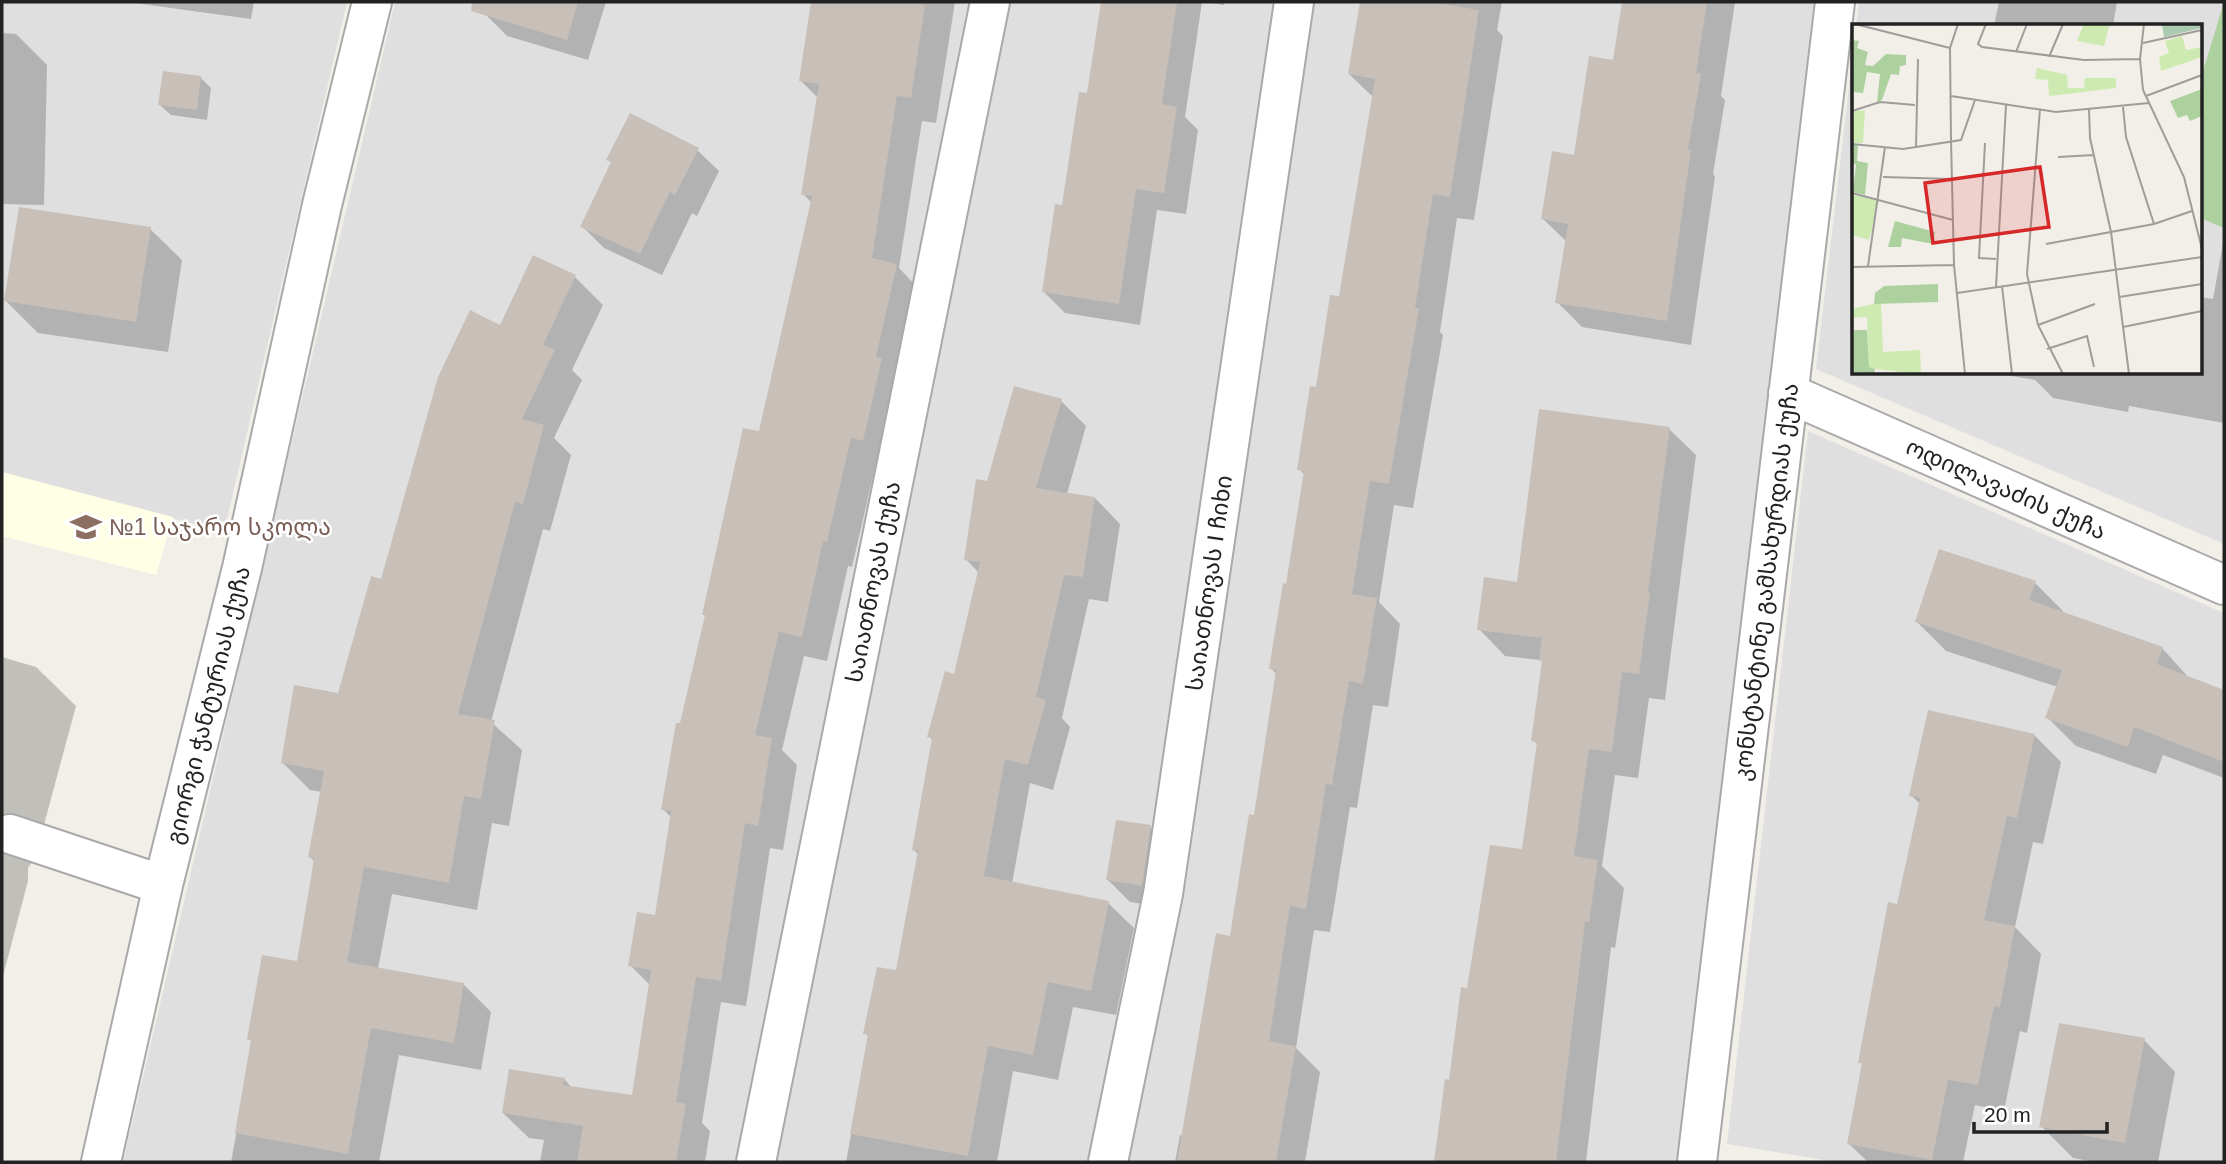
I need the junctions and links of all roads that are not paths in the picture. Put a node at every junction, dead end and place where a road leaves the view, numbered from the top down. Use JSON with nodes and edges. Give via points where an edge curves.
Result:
{"nodes":[{"id":1,"x":372,"y":2,"type":"edge"},
{"id":2,"x":990,"y":2,"type":"edge"},
{"id":3,"x":1294,"y":2,"type":"edge"},
{"id":4,"x":1835,"y":2,"type":"edge"},
{"id":5,"x":1788,"y":393,"type":"junction"},
{"id":6,"x":2224,"y":585,"type":"edge"},
{"id":7,"x":10,"y":834,"type":"dead end"},
{"id":8,"x":163,"y":885,"type":"junction"},
{"id":9,"x":101,"y":1162,"type":"edge"},
{"id":10,"x":756,"y":1162,"type":"edge"},
{"id":11,"x":1108,"y":1162,"type":"edge"},
{"id":12,"x":1697,"y":1162,"type":"edge"}],
"edges":[{"from":1,"to":8,"type":"street","name":"გიორგი ჭანტურიას ქუჩა","via":[[242,568]]},
{"from":2,"to":10,"type":"street","name":"საიათნოვას ქუჩა"},
{"from":3,"to":11,"type":"street","name":"საიათნოვას I ჩიხი","via":[[1163,894]]},
{"from":4,"to":5,"type":"street","name":"კონსტანტინე გამსახურდიას ქუჩა"},
{"from":5,"to":6,"type":"street","name":"ოდილავაძის ქუჩა"},
{"from":5,"to":12,"type":"street","name":"კონსტანტინე გამსახურდიას ქუჩა"},
{"from":7,"to":8,"type":"street"},
{"from":8,"to":9,"type":"street","name":"გიორგი ჭანტურიას ქუჩა"}]}
